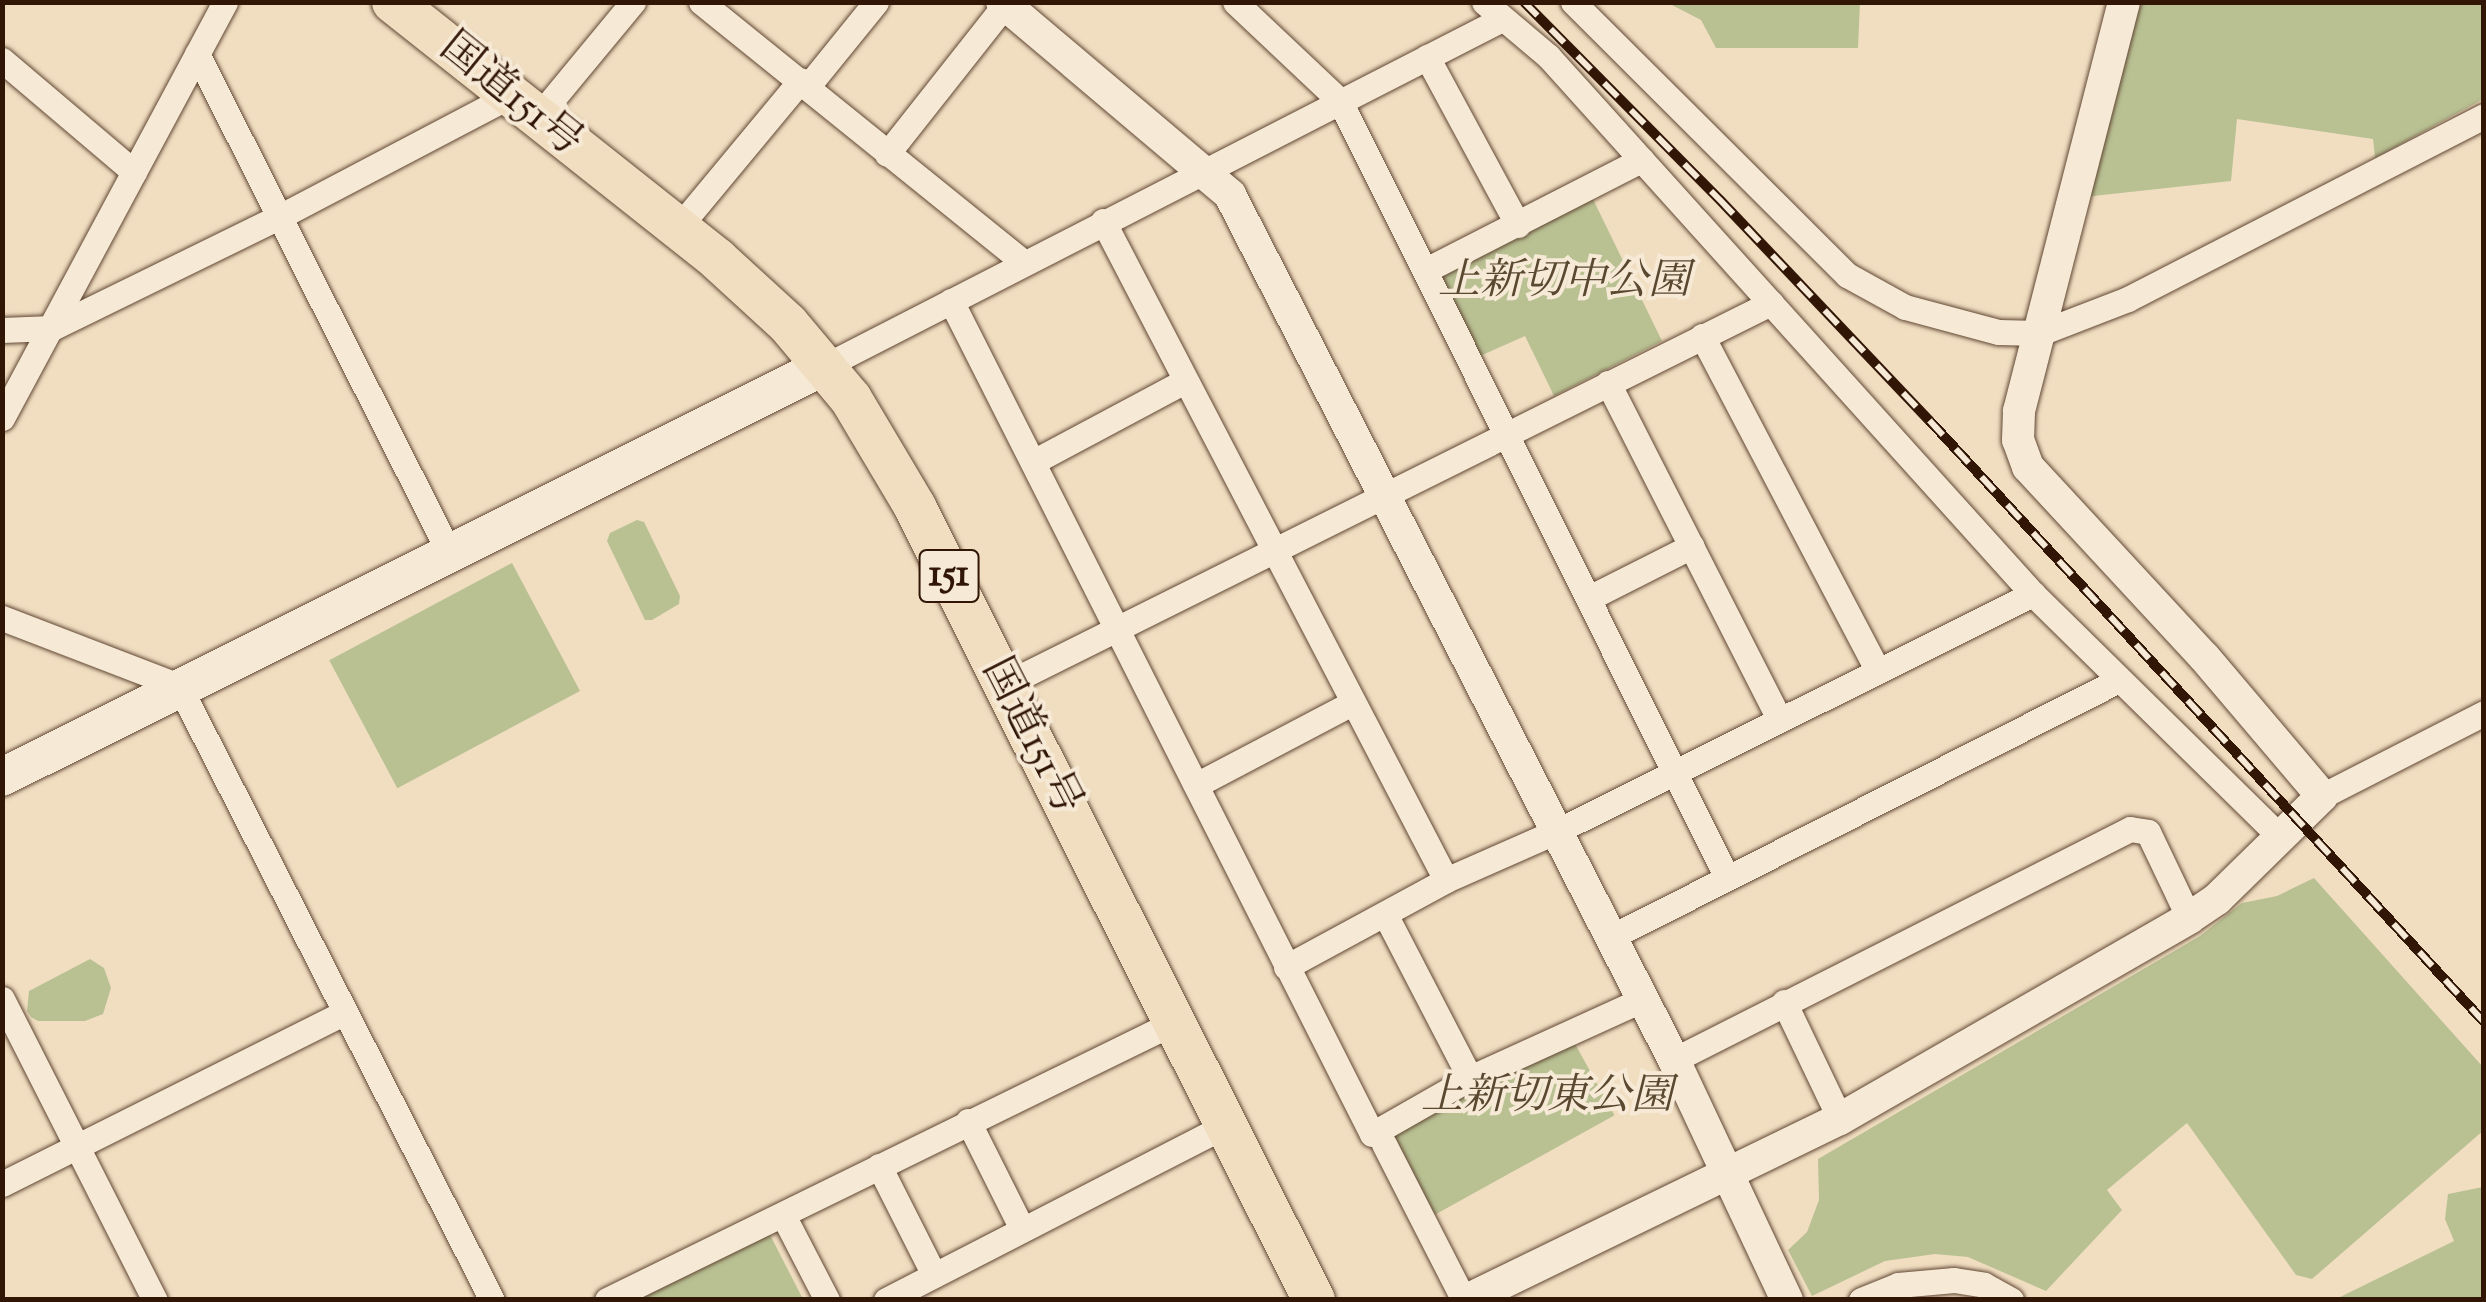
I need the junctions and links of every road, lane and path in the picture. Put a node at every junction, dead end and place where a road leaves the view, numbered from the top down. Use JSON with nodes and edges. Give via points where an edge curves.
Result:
{"nodes":[{"id":1,"x":225,"y":2,"type":"edge"},
{"id":2,"x":393,"y":2,"type":"edge"},
{"id":3,"x":633,"y":2,"type":"edge"},
{"id":4,"x":700,"y":2,"type":"edge"},
{"id":5,"x":876,"y":2,"type":"edge"},
{"id":6,"x":1235,"y":2,"type":"edge"},
{"id":7,"x":1572,"y":2,"type":"edge"},
{"id":8,"x":2124,"y":2,"type":"edge"},
{"id":9,"x":1005,"y":3,"type":"edge"},
{"id":10,"x":1493,"y":11,"type":"edge"},
{"id":11,"x":197,"y":54,"type":"junction"},
{"id":12,"x":1427,"y":57,"type":"junction"},
{"id":13,"x":2,"y":60,"type":"edge"},
{"id":14,"x":805,"y":83,"type":"junction"},
{"id":15,"x":1340,"y":101,"type":"junction"},
{"id":16,"x":523,"y":107,"type":"junction"},
{"id":17,"x":2484,"y":116,"type":"edge"},
{"id":18,"x":888,"y":154,"type":"junction"},
{"id":19,"x":1641,"y":160,"type":"junction"},
{"id":20,"x":1203,"y":170,"type":"junction"},
{"id":21,"x":134,"y":172,"type":"junction"},
{"id":22,"x":279,"y":217,"type":"junction"},
{"id":23,"x":1103,"y":221,"type":"junction"},
{"id":24,"x":1518,"y":225,"type":"junction"},
{"id":25,"x":678,"y":228,"type":"junction"},
{"id":26,"x":1024,"y":263,"type":"junction"},
{"id":27,"x":1426,"y":270,"type":"junction"},
{"id":28,"x":951,"y":301,"type":"junction"},
{"id":29,"x":1771,"y":303,"type":"junction"},
{"id":30,"x":52,"y":328,"type":"junction"},
{"id":31,"x":2,"y":330,"type":"edge"},
{"id":32,"x":2040,"y":333,"type":"junction"},
{"id":33,"x":1702,"y":336,"type":"junction"},
{"id":34,"x":825,"y":366,"type":"junction"},
{"id":35,"x":1185,"y":381,"type":"junction"},
{"id":36,"x":1608,"y":383,"type":"junction"},
{"id":37,"x":2,"y":418,"type":"edge"},
{"id":38,"x":1506,"y":434,"type":"junction"},
{"id":39,"x":1033,"y":462,"type":"junction"},
{"id":40,"x":1386,"y":496,"type":"junction"},
{"id":41,"x":1692,"y":546,"type":"junction"},
{"id":42,"x":1274,"y":553,"type":"junction"},
{"id":43,"x":450,"y":554,"type":"junction"},
{"id":44,"x":2033,"y":594,"type":"junction"},
{"id":45,"x":1589,"y":598,"type":"junction"},
{"id":46,"x":2,"y":618,"type":"edge"},
{"id":47,"x":1118,"y":629,"type":"junction"},
{"id":48,"x":1878,"y":671,"type":"junction"},
{"id":49,"x":2117,"y":681,"type":"junction"},
{"id":50,"x":1004,"y":685,"type":"junction"},
{"id":51,"x":179,"y":686,"type":"junction"},
{"id":52,"x":1350,"y":704,"type":"junction"},
{"id":53,"x":2484,"y":713,"type":"edge"},
{"id":54,"x":1780,"y":720,"type":"junction"},
{"id":55,"x":1674,"y":773,"type":"junction"},
{"id":56,"x":2,"y":777,"type":"edge"},
{"id":57,"x":1196,"y":785,"type":"junction"},
{"id":58,"x":2322,"y":796,"type":"junction"},
{"id":59,"x":1557,"y":832,"type":"junction"},
{"id":60,"x":2282,"y":839,"type":"junction"},
{"id":61,"x":1726,"y":878,"type":"junction"},
{"id":62,"x":1446,"y":880,"type":"junction"},
{"id":63,"x":1386,"y":916,"type":"junction"},
{"id":64,"x":2189,"y":918,"type":"junction"},
{"id":65,"x":1612,"y":936,"type":"junction"},
{"id":66,"x":1286,"y":967,"type":"junction"},
{"id":67,"x":2,"y":999,"type":"edge"},
{"id":68,"x":1643,"y":999,"type":"junction"},
{"id":69,"x":1784,"y":1002,"type":"junction"},
{"id":70,"x":343,"y":1012,"type":"junction"},
{"id":71,"x":1173,"y":1024,"type":"junction"},
{"id":72,"x":1674,"y":1060,"type":"junction"},
{"id":73,"x":1470,"y":1078,"type":"junction"},
{"id":74,"x":1840,"y":1119,"type":"junction"},
{"id":75,"x":968,"y":1121,"type":"junction"},
{"id":76,"x":1226,"y":1125,"type":"junction"},
{"id":77,"x":1384,"y":1144,"type":"dead end"},
{"id":78,"x":76,"y":1146,"type":"junction"},
{"id":79,"x":879,"y":1166,"type":"junction"},
{"id":80,"x":1731,"y":1175,"type":"junction"},
{"id":81,"x":2,"y":1184,"type":"edge"},
{"id":82,"x":782,"y":1215,"type":"junction"},
{"id":83,"x":1022,"y":1230,"type":"junction"},
{"id":84,"x":934,"y":1275,"type":"junction"},
{"id":85,"x":155,"y":1300,"type":"edge"},
{"id":86,"x":492,"y":1300,"type":"edge"},
{"id":87,"x":607,"y":1300,"type":"edge"},
{"id":88,"x":827,"y":1300,"type":"edge"},
{"id":89,"x":886,"y":1300,"type":"edge"},
{"id":90,"x":1314,"y":1300,"type":"edge"},
{"id":91,"x":1465,"y":1300,"type":"edge"},
{"id":92,"x":1787,"y":1300,"type":"edge"},
{"id":93,"x":1861,"y":1300,"type":"edge"},
{"id":94,"x":2011,"y":1300,"type":"edge"}],
"edges":[{"from":1,"to":11,"type":"street"},
{"from":2,"to":16,"type":"highway","name":"国道151号","number":"151"},
{"from":3,"to":16,"type":"street"},
{"from":4,"to":14,"type":"street"},
{"from":5,"to":14,"type":"street"},
{"from":6,"to":15,"type":"street"},
{"from":7,"to":32,"type":"street","via":[[1847,275],[1905,307],[1998,332]]},
{"from":8,"to":32,"type":"street"},
{"from":9,"to":18,"type":"street"},
{"from":9,"to":20,"type":"street"},
{"from":10,"to":12,"type":"street"},
{"from":10,"to":19,"type":"street","via":[[1548,56]]},
{"from":11,"to":21,"type":"street"},
{"from":11,"to":22,"type":"street"},
{"from":12,"to":15,"type":"street"},
{"from":12,"to":24,"type":"street"},
{"from":13,"to":21,"type":"street"},
{"from":14,"to":18,"type":"street"},
{"from":14,"to":25,"type":"street"},
{"from":15,"to":20,"type":"street"},
{"from":15,"to":27,"type":"street"},
{"from":16,"to":22,"type":"street"},
{"from":16,"to":25,"type":"highway","name":"国道151号","number":"151"},
{"from":17,"to":32,"type":"street","via":[[2128,299]]},
{"from":18,"to":26,"type":"street"},
{"from":19,"to":24,"type":"street"},
{"from":19,"to":29,"type":"street"},
{"from":20,"to":23,"type":"street"},
{"from":20,"to":40,"type":"street","via":[[1230,195],[1256,239]]},
{"from":21,"to":30,"type":"street"},
{"from":22,"to":30,"type":"street"},
{"from":22,"to":43,"type":"street"},
{"from":23,"to":26,"type":"street"},
{"from":23,"to":35,"type":"street"},
{"from":24,"to":27,"type":"street"},
{"from":25,"to":34,"type":"highway","name":"国道151号","number":"151"},
{"from":26,"to":28,"type":"street"},
{"from":27,"to":38,"type":"street"},
{"from":28,"to":34,"type":"street"},
{"from":28,"to":39,"type":"street"},
{"from":29,"to":33,"type":"street"},
{"from":29,"to":44,"type":"street"},
{"from":30,"to":31,"type":"street"},
{"from":30,"to":37,"type":"street"},
{"from":32,"to":58,"type":"street","via":[[2019,412],[2018,440],[2028,467]]},
{"from":33,"to":36,"type":"street"},
{"from":33,"to":48,"type":"street"},
{"from":34,"to":43,"type":"main road"},
{"from":34,"to":50,"type":"highway","name":"国道151号","number":"151","via":[[881,446]]},
{"from":35,"to":39,"type":"street"},
{"from":35,"to":42,"type":"street"},
{"from":36,"to":38,"type":"street"},
{"from":36,"to":41,"type":"street"},
{"from":38,"to":40,"type":"street"},
{"from":38,"to":45,"type":"street"},
{"from":39,"to":47,"type":"street"},
{"from":40,"to":42,"type":"street"},
{"from":40,"to":59,"type":"street"},
{"from":41,"to":45,"type":"street"},
{"from":41,"to":54,"type":"street"},
{"from":42,"to":47,"type":"street"},
{"from":42,"to":52,"type":"street"},
{"from":43,"to":51,"type":"main road"},
{"from":44,"to":48,"type":"street"},
{"from":44,"to":49,"type":"street"},
{"from":45,"to":55,"type":"street"},
{"from":46,"to":51,"type":"street"},
{"from":47,"to":50,"type":"street"},
{"from":47,"to":57,"type":"street"},
{"from":48,"to":54,"type":"street"},
{"from":49,"to":60,"type":"street"},
{"from":49,"to":61,"type":"street"},
{"from":50,"to":71,"type":"highway","name":"国道151号","number":"151"},
{"from":51,"to":56,"type":"main road"},
{"from":51,"to":70,"type":"street"},
{"from":52,"to":57,"type":"street"},
{"from":52,"to":62,"type":"street"},
{"from":53,"to":58,"type":"street"},
{"from":54,"to":55,"type":"street"},
{"from":55,"to":59,"type":"street"},
{"from":55,"to":61,"type":"street"},
{"from":57,"to":66,"type":"street"},
{"from":58,"to":60,"type":"street"},
{"from":59,"to":62,"type":"street"},
{"from":59,"to":65,"type":"street"},
{"from":60,"to":64,"type":"street"},
{"from":61,"to":65,"type":"street"},
{"from":62,"to":63,"type":"street"},
{"from":63,"to":66,"type":"street"},
{"from":63,"to":73,"type":"street"},
{"from":64,"to":69,"type":"street","via":[[2148,832],[2130,829]]},
{"from":64,"to":74,"type":"street"},
{"from":65,"to":68,"type":"street"},
{"from":66,"to":73,"type":"street","via":[[1372,1134]]},
{"from":67,"to":78,"type":"street"},
{"from":68,"to":72,"type":"street"},
{"from":68,"to":73,"type":"street"},
{"from":69,"to":72,"type":"street"},
{"from":69,"to":74,"type":"street"},
{"from":70,"to":78,"type":"street"},
{"from":70,"to":86,"type":"street"},
{"from":71,"to":75,"type":"street"},
{"from":71,"to":76,"type":"highway","name":"国道151号","number":"151"},
{"from":72,"to":80,"type":"street"},
{"from":74,"to":80,"type":"street"},
{"from":75,"to":79,"type":"street"},
{"from":75,"to":83,"type":"street"},
{"from":76,"to":83,"type":"street"},
{"from":76,"to":90,"type":"highway","name":"国道151号","number":"151"},
{"from":77,"to":91,"type":"street"},
{"from":78,"to":81,"type":"street"},
{"from":78,"to":85,"type":"street"},
{"from":79,"to":82,"type":"street"},
{"from":79,"to":84,"type":"street"},
{"from":80,"to":91,"type":"street"},
{"from":80,"to":92,"type":"street"},
{"from":82,"to":87,"type":"street"},
{"from":82,"to":88,"type":"street"},
{"from":83,"to":84,"type":"street"},
{"from":84,"to":89,"type":"street"},
{"from":93,"to":94,"type":"street","via":[[1898,1285],[1954,1280],[1984,1285]]}]}
